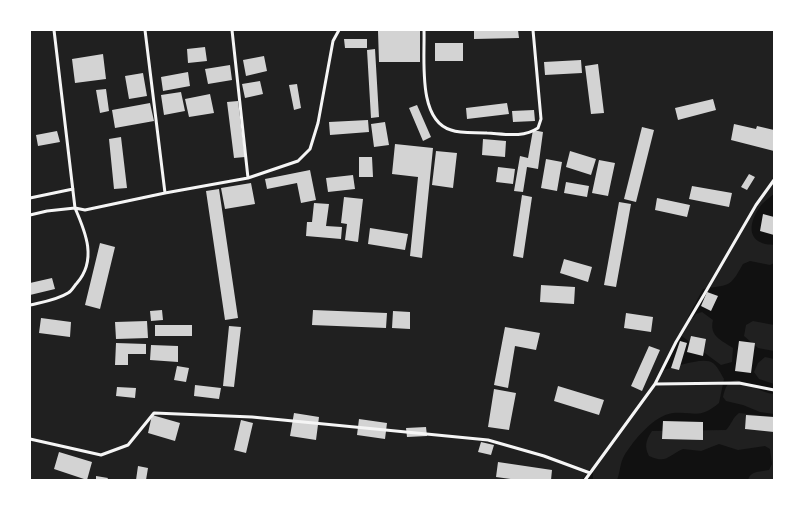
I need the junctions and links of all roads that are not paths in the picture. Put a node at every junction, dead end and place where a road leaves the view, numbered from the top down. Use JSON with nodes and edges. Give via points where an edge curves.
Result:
{"nodes":[{"id":1,"x":54,"y":30,"type":"edge"},
{"id":2,"x":145,"y":30,"type":"edge"},
{"id":3,"x":232,"y":30,"type":"edge"},
{"id":4,"x":339,"y":30,"type":"edge"},
{"id":5,"x":424,"y":30,"type":"edge"},
{"id":6,"x":533,"y":30,"type":"edge"},
{"id":7,"x":248,"y":178,"type":"junction"},
{"id":8,"x":774,"y":180,"type":"edge"},
{"id":9,"x":73,"y":189,"type":"junction"},
{"id":10,"x":165,"y":193,"type":"junction"},
{"id":11,"x":30,"y":198,"type":"edge"},
{"id":12,"x":75,"y":208,"type":"junction"},
{"id":13,"x":30,"y":215,"type":"edge"},
{"id":14,"x":30,"y":305,"type":"edge"},
{"id":15,"x":656,"y":384,"type":"junction"},
{"id":16,"x":774,"y":390,"type":"edge"},
{"id":17,"x":30,"y":439,"type":"edge"},
{"id":18,"x":590,"y":473,"type":"junction"},
{"id":19,"x":585,"y":480,"type":"edge"}],
"edges":[{"from":1,"to":9,"type":"lane"},
{"from":2,"to":10,"type":"lane"},
{"from":3,"to":7,"type":"lane"},
{"from":4,"to":7,"type":"lane","via":[[333,41],[318,122],[310,149],[298,161]]},
{"from":5,"to":6,"type":"lane","via":[[426,94],[430,111],[436,120],[442,126],[459,132],[525,134],[538,128],[541,119]]},
{"from":7,"to":10,"type":"lane"},
{"from":8,"to":15,"type":"lane","via":[[756,205],[676,342]]},
{"from":9,"to":11,"type":"lane"},
{"from":9,"to":12,"type":"lane"},
{"from":10,"to":12,"type":"lane","via":[[84,210]]},
{"from":12,"to":13,"type":"lane"},
{"from":12,"to":14,"type":"lane","via":[[86,233],[89,253],[84,275],[69,292]]},
{"from":15,"to":16,"type":"lane","via":[[739,383]]},
{"from":15,"to":18,"type":"lane"},
{"from":17,"to":18,"type":"lane","via":[[101,455],[128,445],[154,413],[252,417],[488,440],[544,456]]},
{"from":18,"to":19,"type":"lane"}]}
